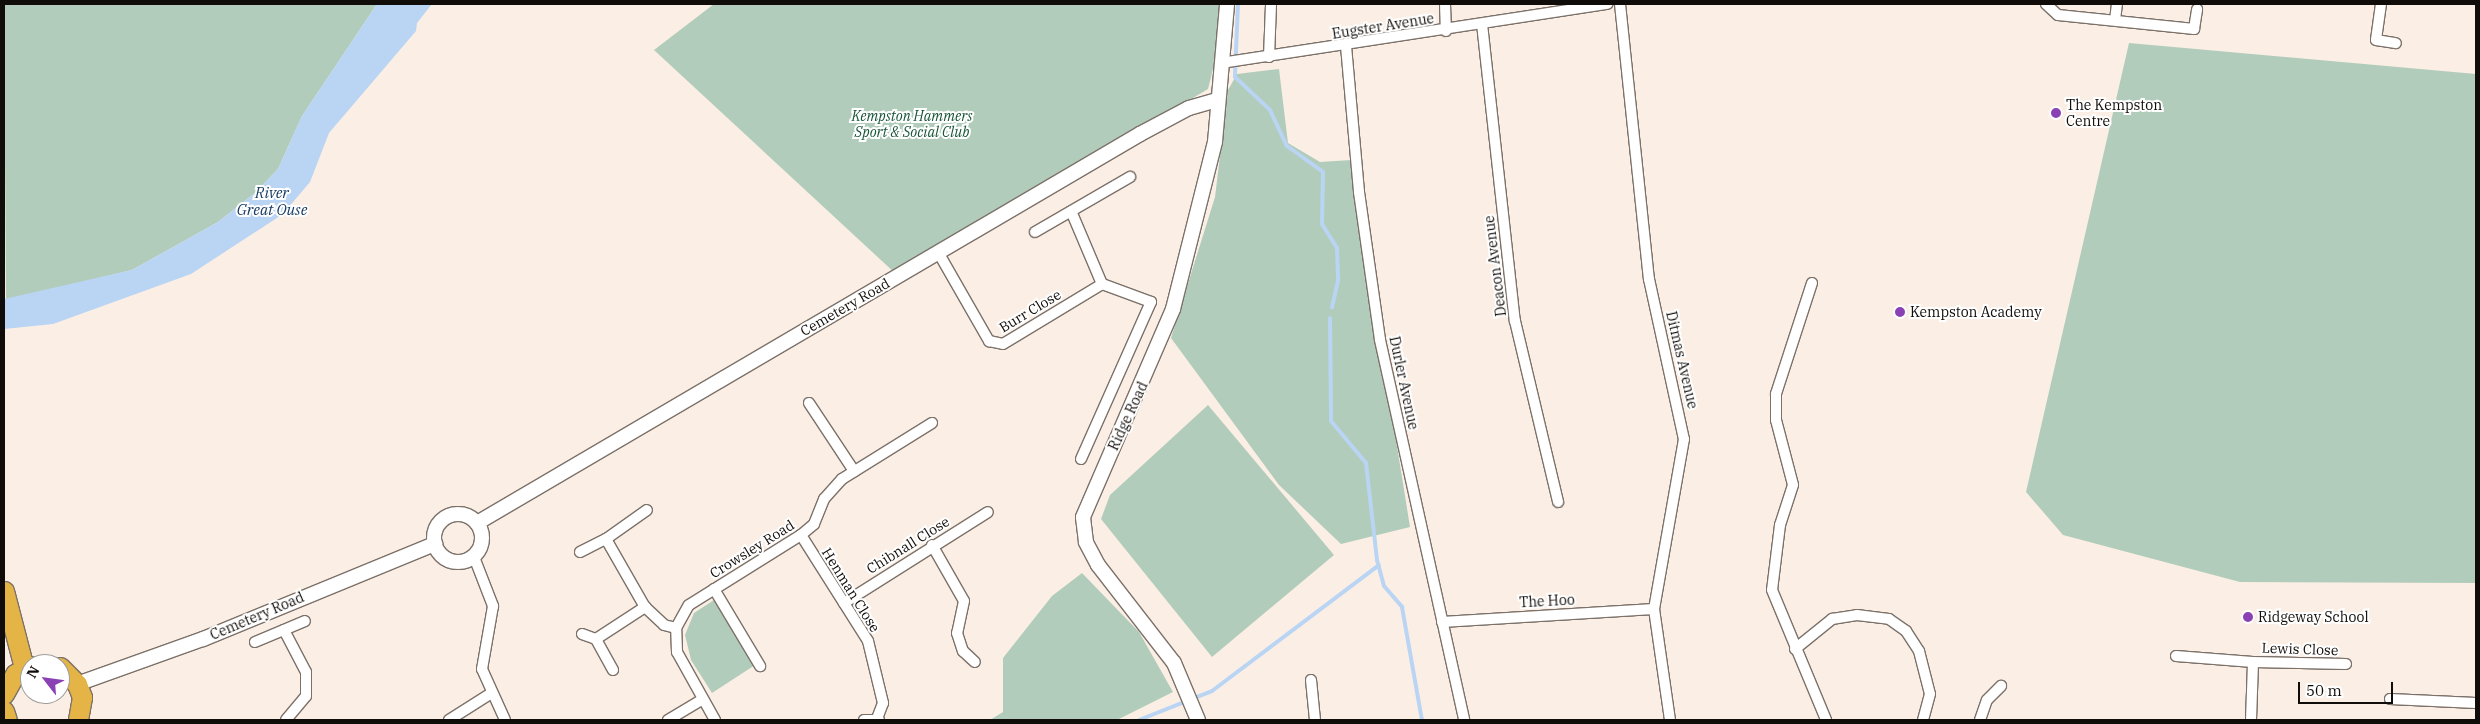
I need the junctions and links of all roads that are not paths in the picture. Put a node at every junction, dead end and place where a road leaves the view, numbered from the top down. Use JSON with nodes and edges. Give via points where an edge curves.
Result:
{"nodes":[{"id":1,"x":1227,"y":4,"type":"edge"},
{"id":2,"x":1271,"y":4,"type":"edge"},
{"id":3,"x":1445,"y":4,"type":"edge"},
{"id":4,"x":1608,"y":4,"type":"edge"},
{"id":5,"x":1620,"y":4,"type":"edge"},
{"id":6,"x":2046,"y":4,"type":"edge"},
{"id":7,"x":2117,"y":4,"type":"edge"},
{"id":8,"x":2381,"y":4,"type":"edge"},
{"id":9,"x":2197,"y":9,"type":"dead end"},
{"id":10,"x":2116,"y":20,"type":"junction"},
{"id":11,"x":1482,"y":24,"type":"junction"},
{"id":12,"x":1446,"y":31,"type":"junction"},
{"id":13,"x":2396,"y":43,"type":"dead end"},
{"id":14,"x":1346,"y":46,"type":"junction"},
{"id":15,"x":1269,"y":57,"type":"junction"},
{"id":16,"x":1231,"y":62,"type":"junction"},
{"id":17,"x":1217,"y":100,"type":"junction"},
{"id":18,"x":1130,"y":177,"type":"dead end"},
{"id":19,"x":1071,"y":211,"type":"junction"},
{"id":20,"x":1036,"y":232,"type":"dead end"},
{"id":21,"x":938,"y":252,"type":"junction"},
{"id":22,"x":1812,"y":283,"type":"dead end"},
{"id":23,"x":1102,"y":284,"type":"junction"},
{"id":24,"x":809,"y":403,"type":"dead end"},
{"id":25,"x":932,"y":423,"type":"dead end"},
{"id":26,"x":1081,"y":458,"type":"dead end"},
{"id":27,"x":854,"y":471,"type":"junction"},
{"id":28,"x":1558,"y":502,"type":"dead end"},
{"id":29,"x":647,"y":510,"type":"dead end"},
{"id":30,"x":988,"y":512,"type":"dead end"},
{"id":31,"x":477,"y":523,"type":"junction"},
{"id":32,"x":801,"y":535,"type":"junction"},
{"id":33,"x":606,"y":539,"type":"junction"},
{"id":34,"x":435,"y":544,"type":"junction"},
{"id":35,"x":932,"y":545,"type":"junction"},
{"id":36,"x":580,"y":552,"type":"dead end"},
{"id":37,"x":474,"y":557,"type":"junction"},
{"id":38,"x":714,"y":589,"type":"junction"},
{"id":39,"x":4,"y":591,"type":"edge"},
{"id":40,"x":844,"y":602,"type":"junction"},
{"id":41,"x":645,"y":607,"type":"junction"},
{"id":42,"x":1654,"y":609,"type":"junction"},
{"id":43,"x":305,"y":621,"type":"dead end"},
{"id":44,"x":1442,"y":622,"type":"junction"},
{"id":45,"x":676,"y":628,"type":"junction"},
{"id":46,"x":284,"y":630,"type":"junction"},
{"id":47,"x":582,"y":634,"type":"dead end"},
{"id":48,"x":596,"y":639,"type":"junction"},
{"id":49,"x":255,"y":642,"type":"dead end"},
{"id":50,"x":1795,"y":649,"type":"junction"},
{"id":51,"x":26,"y":654,"type":"edge"},
{"id":52,"x":2176,"y":656,"type":"dead end"},
{"id":53,"x":975,"y":662,"type":"dead end"},
{"id":54,"x":2253,"y":662,"type":"junction"},
{"id":55,"x":2346,"y":664,"type":"dead end"},
{"id":56,"x":760,"y":666,"type":"dead end"},
{"id":57,"x":613,"y":670,"type":"dead end"},
{"id":58,"x":70,"y":676,"type":"edge"},
{"id":59,"x":20,"y":677,"type":"edge"},
{"id":60,"x":1311,"y":680,"type":"dead end"},
{"id":61,"x":78,"y":684,"type":"junction"},
{"id":62,"x":2001,"y":686,"type":"dead end"},
{"id":63,"x":4,"y":694,"type":"edge"},
{"id":64,"x":490,"y":694,"type":"junction"},
{"id":65,"x":2390,"y":699,"type":"dead end"},
{"id":66,"x":701,"y":700,"type":"junction"},
{"id":67,"x":2476,"y":703,"type":"edge"},
{"id":68,"x":293,"y":718,"type":"edge"},
{"id":69,"x":78,"y":720,"type":"edge"},
{"id":70,"x":449,"y":720,"type":"edge"},
{"id":71,"x":505,"y":720,"type":"edge"},
{"id":72,"x":668,"y":720,"type":"edge"},
{"id":73,"x":715,"y":720,"type":"edge"},
{"id":74,"x":864,"y":720,"type":"edge"},
{"id":75,"x":878,"y":720,"type":"edge"},
{"id":76,"x":1198,"y":720,"type":"edge"},
{"id":77,"x":1315,"y":720,"type":"edge"},
{"id":78,"x":1464,"y":720,"type":"edge"},
{"id":79,"x":1670,"y":720,"type":"edge"},
{"id":80,"x":1826,"y":720,"type":"edge"},
{"id":81,"x":1923,"y":720,"type":"edge"},
{"id":82,"x":1980,"y":720,"type":"edge"},
{"id":83,"x":2251,"y":720,"type":"edge"}],
"edges":[{"from":1,"to":16,"type":"main road","name":"Ridge Road"},
{"from":2,"to":15,"type":"street"},
{"from":3,"to":12,"type":"street"},
{"from":4,"to":11,"type":"street","name":"Eugster Avenue"},
{"from":5,"to":42,"type":"street","name":"Ditmas Avenue","via":[[1648,279],[1684,439]]},
{"from":6,"to":10,"type":"street","via":[[2058,14]]},
{"from":7,"to":10,"type":"street"},
{"from":8,"to":13,"type":"street","via":[[2376,40]]},
{"from":9,"to":10,"type":"street","via":[[2194,29]]},
{"from":11,"to":12,"type":"street","name":"Eugster Avenue"},
{"from":11,"to":28,"type":"street","name":"Deacon Avenue","via":[[1515,321]]},
{"from":12,"to":14,"type":"street","name":"Eugster Avenue"},
{"from":14,"to":15,"type":"street","name":"Eugster Avenue"},
{"from":14,"to":44,"type":"street","name":"Durler Avenue","via":[[1359,192],[1380,340]]},
{"from":15,"to":16,"type":"street","name":"Eugster Avenue"},
{"from":16,"to":17,"type":"main road","name":"Ridge Road","via":[[1220,83]]},
{"from":17,"to":21,"type":"main road","name":"Cemetery Road","via":[[1189,108]]},
{"from":17,"to":76,"type":"main road","name":"Ridge Road","via":[[1206,190],[1174,309],[1083,517],[1086,542],[1098,565],[1174,663]]},
{"from":18,"to":19,"type":"street"},
{"from":19,"to":20,"type":"street"},
{"from":19,"to":23,"type":"street"},
{"from":21,"to":23,"type":"street","name":"Burr Close","via":[[989,341],[1003,344]]},
{"from":21,"to":31,"type":"main road","name":"Cemetery Road"},
{"from":22,"to":50,"type":"street","via":[[1776,394],[1776,420],[1793,485],[1780,525],[1772,590]]},
{"from":23,"to":26,"type":"street","via":[[1151,302]]},
{"from":24,"to":27,"type":"street"},
{"from":25,"to":27,"type":"street","name":"Crowsley Road"},
{"from":27,"to":32,"type":"street","name":"Crowsley Road","via":[[831,488],[814,524]]},
{"from":29,"to":33,"type":"street"},
{"from":30,"to":35,"type":"street","name":"Chibnall Close"},
{"from":31,"to":34,"type":"main road","via":[[466,515],[450,515],[434,533]]},
{"from":31,"to":37,"type":"main road","via":[[482,545]]},
{"from":32,"to":38,"type":"street","name":"Crowsley Road"},
{"from":32,"to":40,"type":"street","name":"Henman Close"},
{"from":33,"to":36,"type":"street"},
{"from":33,"to":41,"type":"street"},
{"from":34,"to":37,"type":"main road","via":[[448,560],[463,562]]},
{"from":34,"to":61,"type":"main road","name":"Cemetery Road","via":[[203,639]]},
{"from":35,"to":40,"type":"street","name":"Chibnall Close"},
{"from":35,"to":53,"type":"street","via":[[964,601],[957,632],[963,651]]},
{"from":37,"to":64,"type":"street","via":[[492,606],[482,669]]},
{"from":38,"to":45,"type":"street","name":"Crowsley Road","via":[[689,605]]},
{"from":38,"to":56,"type":"street"},
{"from":39,"to":51,"type":"highway"},
{"from":40,"to":75,"type":"street","name":"Henman Close","via":[[868,642],[883,703]]},
{"from":41,"to":45,"type":"street","via":[[664,625]]},
{"from":41,"to":48,"type":"street"},
{"from":42,"to":44,"type":"street","name":"The Hoo"},
{"from":42,"to":79,"type":"street","name":"Ditmas Avenue"},
{"from":43,"to":46,"type":"street"},
{"from":44,"to":78,"type":"street","name":"Durler Avenue"},
{"from":45,"to":66,"type":"street","via":[[677,652]]},
{"from":46,"to":49,"type":"street"},
{"from":46,"to":68,"type":"street","via":[[306,672],[306,696]]},
{"from":47,"to":48,"type":"street"},
{"from":48,"to":57,"type":"street"},
{"from":50,"to":80,"type":"street"},
{"from":50,"to":81,"type":"street","via":[[1832,619],[1857,615],[1889,619],[1906,631],[1918,651],[1930,694]]},
{"from":52,"to":54,"type":"street","name":"Lewis Close"},
{"from":54,"to":55,"type":"street","name":"Lewis Close"},
{"from":54,"to":83,"type":"street","name":"Lewis Close"},
{"from":58,"to":61,"type":"highway"},
{"from":59,"to":63,"type":"highway"},
{"from":60,"to":77,"type":"street"},
{"from":61,"to":69,"type":"highway","via":[[82,697]]},
{"from":62,"to":82,"type":"street","via":[[1987,700]]},
{"from":64,"to":70,"type":"street"},
{"from":64,"to":71,"type":"street"},
{"from":65,"to":67,"type":"street"},
{"from":66,"to":72,"type":"street"},
{"from":66,"to":73,"type":"street"},
{"from":74,"to":75,"type":"street","name":"Henman Close"}]}
